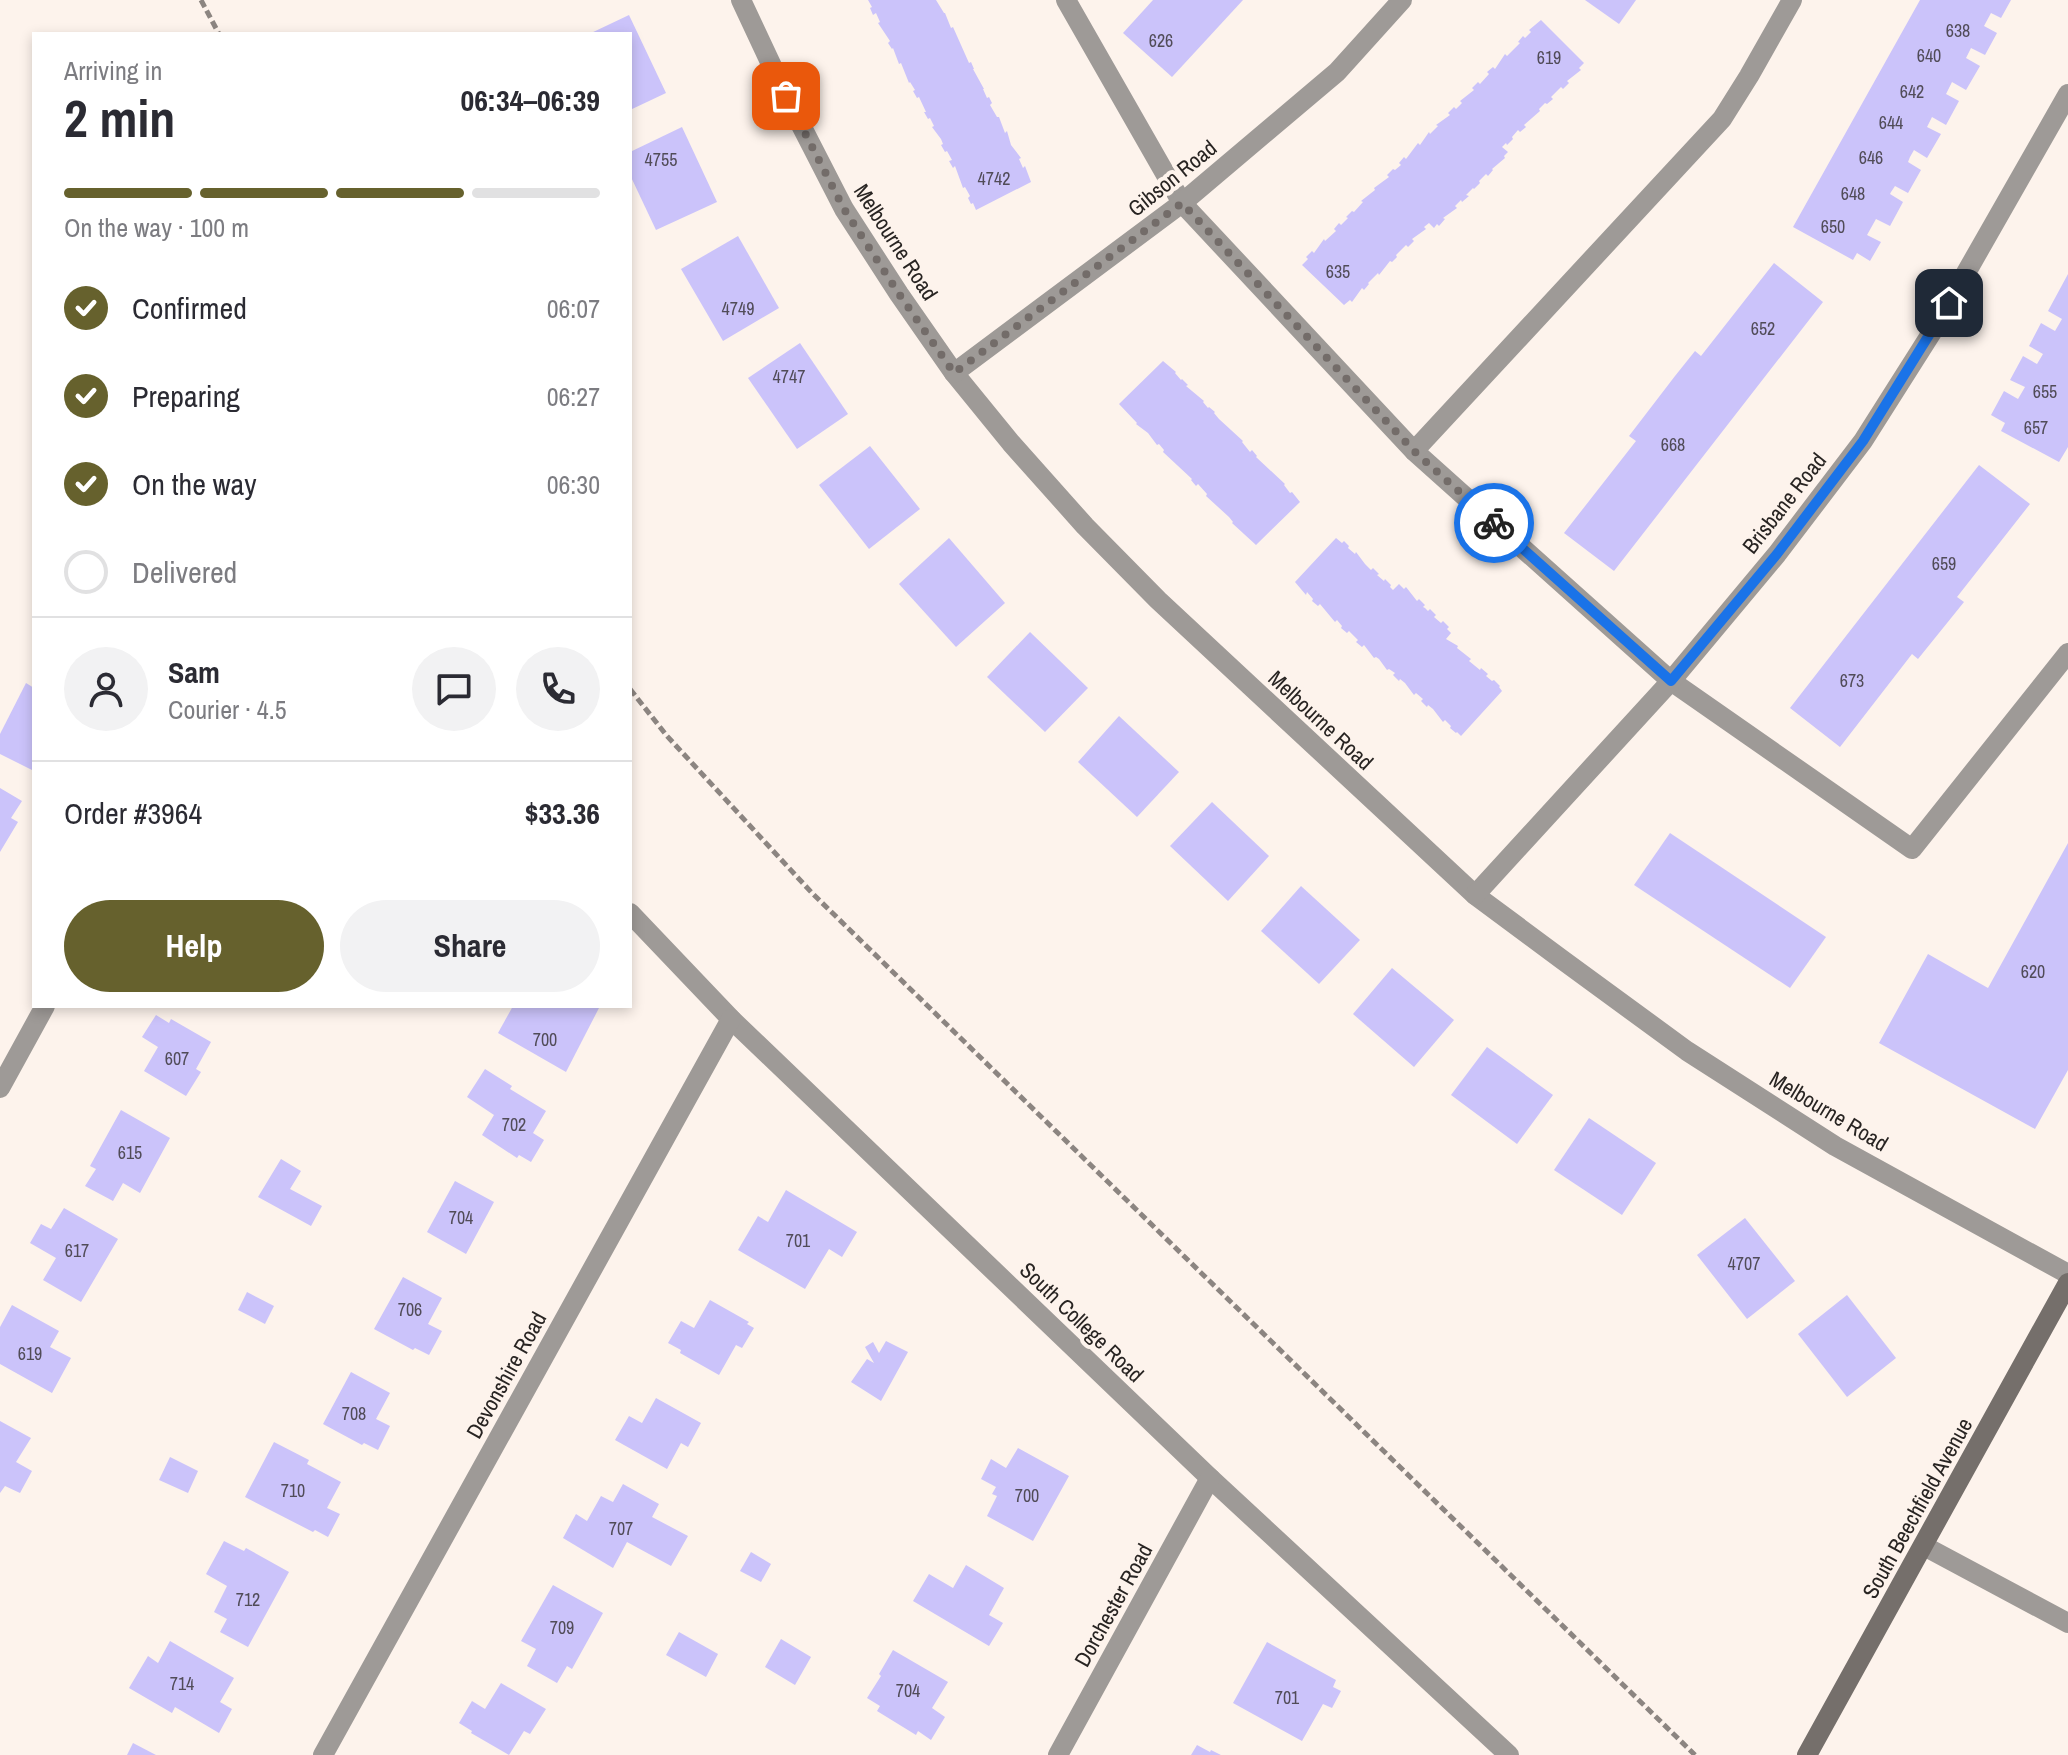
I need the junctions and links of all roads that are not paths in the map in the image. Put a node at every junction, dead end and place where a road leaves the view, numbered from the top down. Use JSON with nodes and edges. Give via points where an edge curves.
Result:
{"nodes":[{"id":1,"x":741,"y":0,"type":"edge"},
{"id":2,"x":1066,"y":0,"type":"edge"},
{"id":3,"x":1402,"y":0,"type":"edge"},
{"id":4,"x":1792,"y":0,"type":"edge"},
{"id":5,"x":2068,"y":94,"type":"edge"},
{"id":6,"x":1182,"y":203,"type":"junction"},
{"id":7,"x":954,"y":373,"type":"junction"},
{"id":8,"x":1414,"y":451,"type":"junction"},
{"id":9,"x":2068,"y":653,"type":"edge"},
{"id":10,"x":1671,"y":681,"type":"junction"},
{"id":11,"x":1475,"y":895,"type":"junction"},
{"id":12,"x":632,"y":915,"type":"edge"},
{"id":13,"x":44,"y":1008,"type":"edge"},
{"id":14,"x":731,"y":1019,"type":"junction"},
{"id":15,"x":0,"y":1088,"type":"edge"},
{"id":16,"x":2068,"y":1274,"type":"edge"},
{"id":17,"x":2068,"y":1283,"type":"edge"},
{"id":18,"x":1210,"y":1478,"type":"junction"},
{"id":19,"x":1924,"y":1546,"type":"junction"},
{"id":20,"x":2068,"y":1623,"type":"edge"},
{"id":21,"x":323,"y":1755,"type":"edge"},
{"id":22,"x":1058,"y":1755,"type":"edge"},
{"id":23,"x":1509,"y":1755,"type":"edge"},
{"id":24,"x":1807,"y":1755,"type":"edge"}],
"edges":[{"from":1,"to":7,"type":"street","name":"Melbourne Road","via":[[844,209]]},
{"from":2,"to":6,"type":"street"},
{"from":3,"to":6,"type":"street","name":"Gibson Road","via":[[1337,72]]},
{"from":4,"to":8,"type":"street","via":[[1722,119]]},
{"from":5,"to":10,"type":"street","name":"Brisbane Road","via":[[1934,329],[1863,441]]},
{"from":6,"to":7,"type":"street","name":"Gibson Road"},
{"from":6,"to":8,"type":"street"},
{"from":7,"to":11,"type":"street","name":"Melbourne Road","via":[[1064,503],[1158,600]]},
{"from":8,"to":10,"type":"street"},
{"from":9,"to":10,"type":"street","via":[[1912,849]]},
{"from":10,"to":11,"type":"street","name":"Brisbane Road"},
{"from":11,"to":16,"type":"street","name":"Melbourne Road","via":[[1687,1051],[1835,1146]]},
{"from":12,"to":14,"type":"street","name":"South College Road"},
{"from":13,"to":15,"type":"street"},
{"from":14,"to":18,"type":"street","name":"South College Road"},
{"from":14,"to":21,"type":"street","name":"Devonshire Road"},
{"from":17,"to":19,"type":"street","name":"South Beechfield Avenue"},
{"from":18,"to":22,"type":"street","name":"Dorchester Road"},
{"from":18,"to":23,"type":"street","name":"South College Road"},
{"from":19,"to":20,"type":"street"},
{"from":19,"to":24,"type":"street","name":"South Beechfield Avenue"}]}
